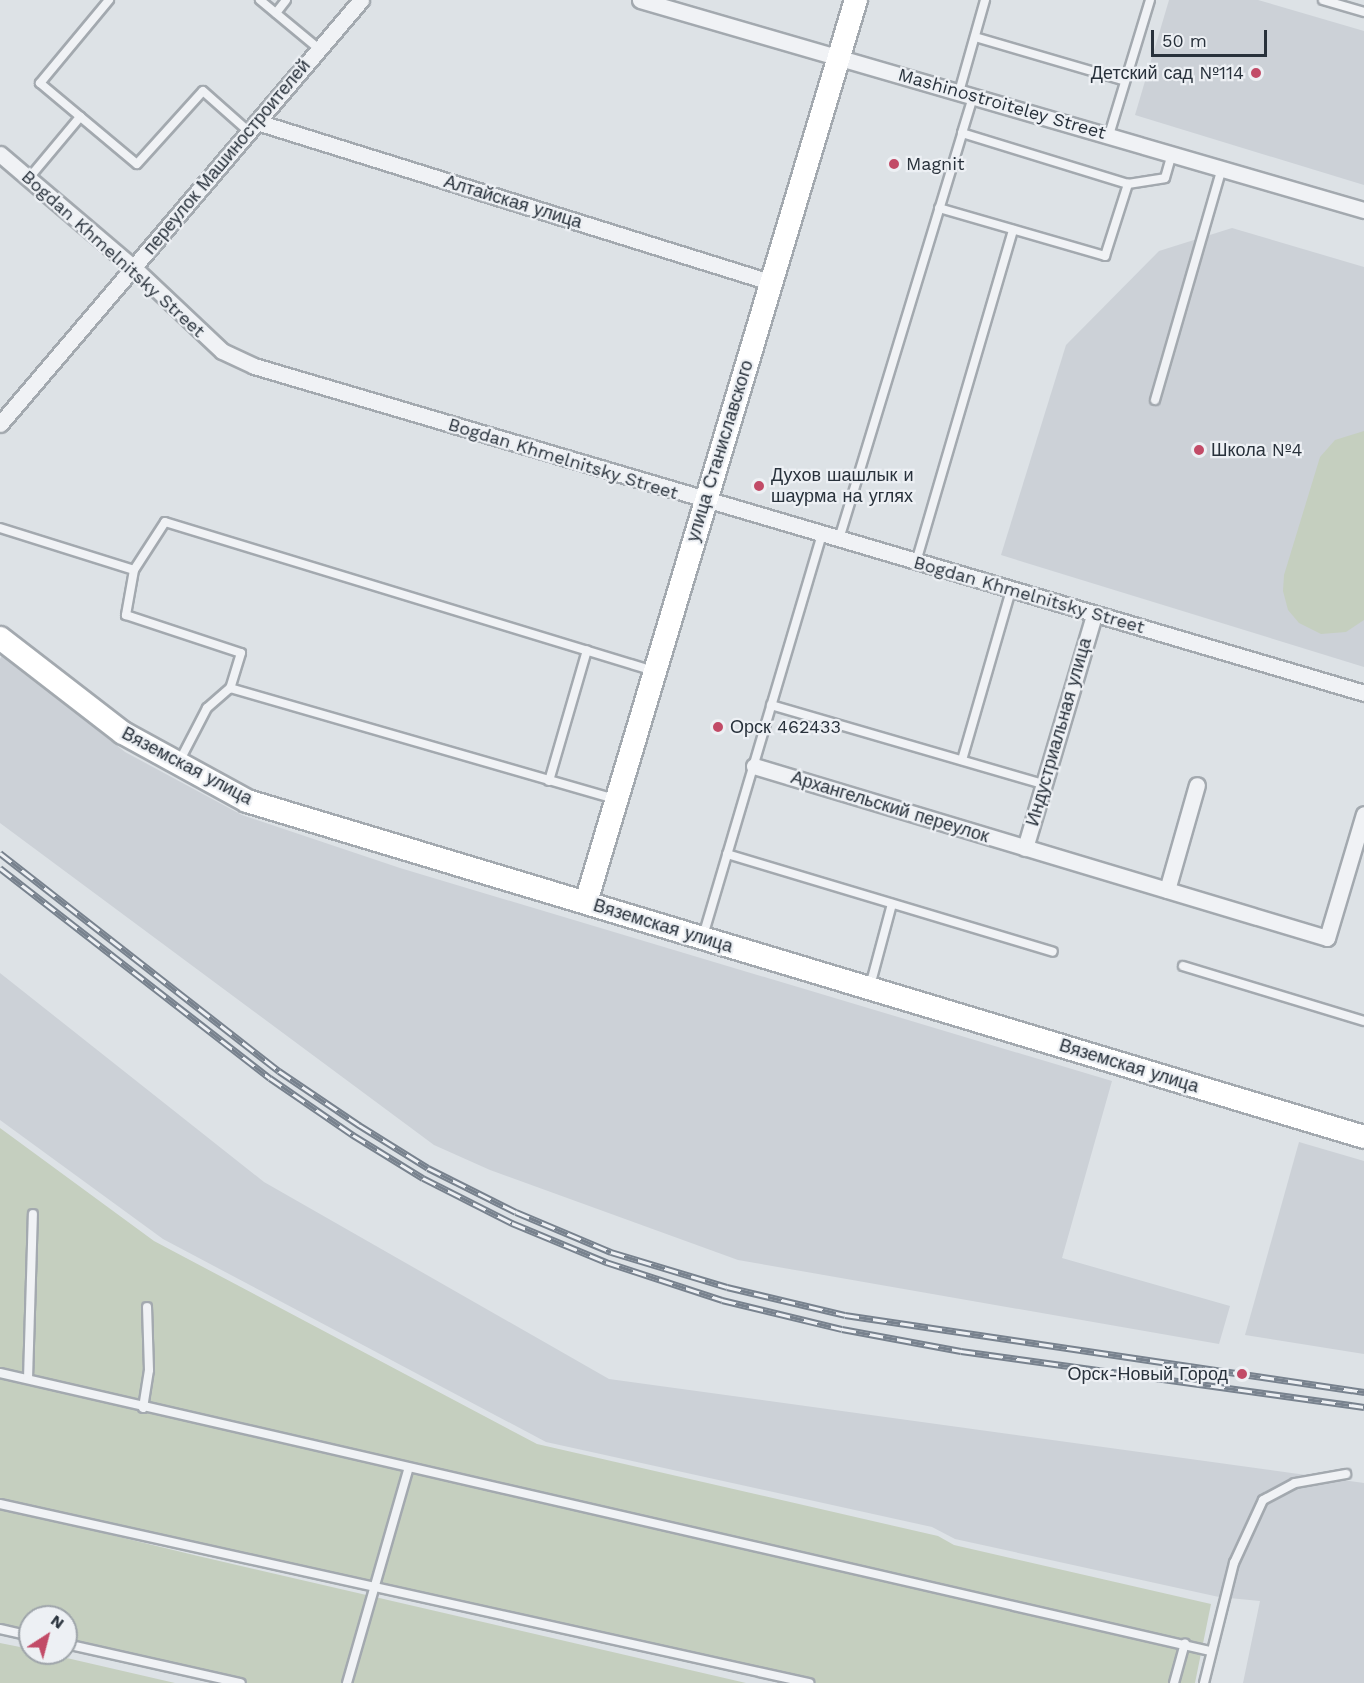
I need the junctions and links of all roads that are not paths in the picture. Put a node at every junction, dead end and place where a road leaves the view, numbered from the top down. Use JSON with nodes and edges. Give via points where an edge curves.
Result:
{"nodes":[{"id":1,"x":109,"y":0,"type":"edge"},
{"id":2,"x":260,"y":0,"type":"edge"},
{"id":3,"x":286,"y":0,"type":"edge"},
{"id":4,"x":361,"y":0,"type":"edge"},
{"id":5,"x":640,"y":0,"type":"edge"},
{"id":6,"x":856,"y":0,"type":"edge"},
{"id":7,"x":985,"y":0,"type":"edge"},
{"id":8,"x":1150,"y":0,"type":"edge"},
{"id":9,"x":1323,"y":0,"type":"edge"},
{"id":10,"x":1364,"y":12,"type":"edge"},
{"id":11,"x":276,"y":13,"type":"junction"},
{"id":12,"x":975,"y":37,"type":"junction"},
{"id":13,"x":319,"y":49,"type":"junction"},
{"id":14,"x":839,"y":57,"type":"junction"},
{"id":15,"x":1125,"y":81,"type":"junction"},
{"id":16,"x":966,"y":94,"type":"junction"},
{"id":17,"x":80,"y":117,"type":"junction"},
{"id":18,"x":252,"y":126,"type":"junction"},
{"id":19,"x":962,"y":134,"type":"junction"},
{"id":20,"x":1109,"y":135,"type":"junction"},
{"id":21,"x":0,"y":154,"type":"edge"},
{"id":22,"x":1172,"y":154,"type":"junction"},
{"id":23,"x":1222,"y":168,"type":"junction"},
{"id":24,"x":29,"y":178,"type":"junction"},
{"id":25,"x":1128,"y":183,"type":"junction"},
{"id":26,"x":939,"y":208,"type":"junction"},
{"id":27,"x":1364,"y":210,"type":"edge"},
{"id":28,"x":1013,"y":230,"type":"junction"},
{"id":29,"x":133,"y":267,"type":"junction"},
{"id":30,"x":770,"y":282,"type":"junction"},
{"id":31,"x":1155,"y":400,"type":"dead end"},
{"id":32,"x":6,"y":407,"type":"edge"},
{"id":33,"x":0,"y":424,"type":"edge"},
{"id":34,"x":705,"y":502,"type":"junction"},
{"id":35,"x":0,"y":528,"type":"edge"},
{"id":36,"x":822,"y":534,"type":"junction"},
{"id":37,"x":839,"y":539,"type":"junction"},
{"id":38,"x":916,"y":562,"type":"junction"},
{"id":39,"x":134,"y":570,"type":"junction"},
{"id":40,"x":1011,"y":590,"type":"junction"},
{"id":41,"x":1094,"y":615,"type":"junction"},
{"id":42,"x":0,"y":638,"type":"edge"},
{"id":43,"x":587,"y":650,"type":"junction"},
{"id":44,"x":655,"y":671,"type":"junction"},
{"id":45,"x":230,"y":688,"type":"junction"},
{"id":46,"x":1364,"y":693,"type":"edge"},
{"id":47,"x":771,"y":705,"type":"junction"},
{"id":48,"x":962,"y":760,"type":"junction"},
{"id":49,"x":178,"y":764,"type":"junction"},
{"id":50,"x":754,"y":766,"type":"junction"},
{"id":51,"x":549,"y":781,"type":"junction"},
{"id":52,"x":1043,"y":784,"type":"junction"},
{"id":53,"x":1197,"y":785,"type":"dead end"},
{"id":54,"x":616,"y":800,"type":"junction"},
{"id":55,"x":1364,"y":814,"type":"edge"},
{"id":56,"x":1025,"y":849,"type":"junction"},
{"id":57,"x":727,"y":854,"type":"junction"},
{"id":58,"x":1167,"y":890,"type":"junction"},
{"id":59,"x":586,"y":903,"type":"junction"},
{"id":60,"x":892,"y":904,"type":"junction"},
{"id":61,"x":702,"y":938,"type":"junction"},
{"id":62,"x":1053,"y":952,"type":"dead end"},
{"id":63,"x":1183,"y":966,"type":"dead end"},
{"id":64,"x":869,"y":988,"type":"junction"},
{"id":65,"x":1364,"y":1021,"type":"edge"},
{"id":66,"x":1364,"y":1137,"type":"edge"},
{"id":67,"x":33,"y":1214,"type":"dead end"},
{"id":68,"x":147,"y":1307,"type":"dead end"},
{"id":69,"x":0,"y":1373,"type":"edge"},
{"id":70,"x":28,"y":1379,"type":"junction"},
{"id":71,"x":143,"y":1408,"type":"junction"},
{"id":72,"x":408,"y":1470,"type":"junction"},
{"id":73,"x":1346,"y":1474,"type":"dead end"},
{"id":74,"x":0,"y":1504,"type":"edge"},
{"id":75,"x":373,"y":1584,"type":"junction"},
{"id":76,"x":0,"y":1629,"type":"edge"},
{"id":77,"x":18,"y":1633,"type":"edge"},
{"id":78,"x":1185,"y":1643,"type":"junction"},
{"id":79,"x":78,"y":1647,"type":"edge"},
{"id":80,"x":1210,"y":1651,"type":"junction"},
{"id":81,"x":241,"y":1683,"type":"edge"},
{"id":82,"x":346,"y":1683,"type":"edge"},
{"id":83,"x":809,"y":1683,"type":"edge"},
{"id":84,"x":1174,"y":1683,"type":"edge"},
{"id":85,"x":1204,"y":1683,"type":"edge"}],
"edges":[{"from":1,"to":17,"type":"lane","via":[[40,83]]},
{"from":2,"to":11,"type":"lane"},
{"from":3,"to":11,"type":"lane"},
{"from":4,"to":13,"type":"street","name":"переулок Машиностроителей"},
{"from":5,"to":14,"type":"street","name":"Mashinostroiteley Street"},
{"from":6,"to":14,"type":"main road","name":"улица Станиславского"},
{"from":7,"to":12,"type":"lane"},
{"from":8,"to":15,"type":"lane"},
{"from":9,"to":10,"type":"lane"},
{"from":11,"to":13,"type":"lane"},
{"from":12,"to":15,"type":"lane"},
{"from":12,"to":16,"type":"lane"},
{"from":13,"to":18,"type":"street","name":"переулок Машиностроителей"},
{"from":14,"to":16,"type":"street","name":"Mashinostroiteley Street"},
{"from":14,"to":30,"type":"main road","name":"улица Станиславского"},
{"from":15,"to":20,"type":"lane"},
{"from":16,"to":19,"type":"lane"},
{"from":16,"to":20,"type":"street","name":"Mashinostroiteley Street"},
{"from":17,"to":18,"type":"lane","via":[[137,164],[203,91]]},
{"from":17,"to":24,"type":"lane"},
{"from":18,"to":29,"type":"street","name":"переулок Машиностроителей"},
{"from":18,"to":30,"type":"street","name":"Алтайская улица"},
{"from":19,"to":25,"type":"lane"},
{"from":19,"to":26,"type":"lane"},
{"from":20,"to":22,"type":"street","name":"Mashinostroiteley Street"},
{"from":21,"to":24,"type":"street","name":"Bogdan Khmelnitsky Street"},
{"from":22,"to":23,"type":"street","name":"Mashinostroiteley Street"},
{"from":22,"to":25,"type":"lane","via":[[1165,178]]},
{"from":23,"to":27,"type":"street","name":"Mashinostroiteley Street"},
{"from":23,"to":31,"type":"lane"},
{"from":24,"to":29,"type":"street","name":"Bogdan Khmelnitsky Street"},
{"from":25,"to":28,"type":"lane","via":[[1105,256]]},
{"from":26,"to":28,"type":"lane"},
{"from":26,"to":37,"type":"lane"},
{"from":28,"to":38,"type":"lane"},
{"from":29,"to":32,"type":"street","name":"переулок Машиностроителей"},
{"from":29,"to":34,"type":"street","name":"Bogdan Khmelnitsky Street","via":[[222,351],[254,366]]},
{"from":30,"to":34,"type":"main road","name":"улица Станиславского"},
{"from":32,"to":33,"type":"street","name":"переулок Машиностроителей"},
{"from":34,"to":36,"type":"street","name":"Bogdan Khmelnitsky Street"},
{"from":34,"to":44,"type":"main road","name":"улица Станиславского"},
{"from":35,"to":39,"type":"lane"},
{"from":36,"to":37,"type":"street","name":"Bogdan Khmelnitsky Street"},
{"from":36,"to":47,"type":"lane"},
{"from":37,"to":38,"type":"street","name":"Bogdan Khmelnitsky Street"},
{"from":38,"to":40,"type":"street","name":"Bogdan Khmelnitsky Street"},
{"from":39,"to":43,"type":"lane","via":[[165,522]]},
{"from":39,"to":45,"type":"lane","via":[[126,615],[241,653]]},
{"from":40,"to":41,"type":"street","name":"Bogdan Khmelnitsky Street"},
{"from":40,"to":48,"type":"lane"},
{"from":41,"to":46,"type":"street","name":"Bogdan Khmelnitsky Street"},
{"from":41,"to":52,"type":"street","name":"Индустриальная улица"},
{"from":42,"to":49,"type":"main road","name":"Вяземская улица","via":[[123,733]]},
{"from":43,"to":44,"type":"lane"},
{"from":43,"to":51,"type":"lane"},
{"from":44,"to":54,"type":"main road","name":"улица Станиславского"},
{"from":45,"to":49,"type":"lane","via":[[207,708]]},
{"from":45,"to":51,"type":"lane"},
{"from":47,"to":48,"type":"lane"},
{"from":47,"to":50,"type":"lane"},
{"from":48,"to":52,"type":"lane"},
{"from":49,"to":59,"type":"main road","name":"Вяземская улица","via":[[247,801]]},
{"from":50,"to":56,"type":"street","name":"Архангельский переулок"},
{"from":50,"to":57,"type":"lane"},
{"from":51,"to":54,"type":"lane"},
{"from":52,"to":56,"type":"street","name":"Индустриальная улица"},
{"from":53,"to":58,"type":"street"},
{"from":54,"to":59,"type":"main road","name":"улица Станиславского"},
{"from":55,"to":58,"type":"street","name":"Архангельский переулок","via":[[1327,938]]},
{"from":56,"to":58,"type":"street","name":"Архангельский переулок"},
{"from":57,"to":60,"type":"lane"},
{"from":57,"to":61,"type":"lane"},
{"from":59,"to":61,"type":"main road","name":"Вяземская улица"},
{"from":60,"to":62,"type":"lane"},
{"from":60,"to":64,"type":"lane"},
{"from":61,"to":64,"type":"main road","name":"Вяземская улица"},
{"from":63,"to":65,"type":"lane"},
{"from":64,"to":66,"type":"main road","name":"Вяземская улица"},
{"from":67,"to":70,"type":"lane"},
{"from":68,"to":71,"type":"lane","via":[[149,1370]]},
{"from":69,"to":70,"type":"lane"},
{"from":70,"to":71,"type":"lane"},
{"from":71,"to":72,"type":"lane"},
{"from":72,"to":75,"type":"lane"},
{"from":72,"to":78,"type":"lane"},
{"from":73,"to":80,"type":"lane","via":[[1295,1483],[1263,1500],[1234,1563]]},
{"from":74,"to":75,"type":"lane"},
{"from":75,"to":82,"type":"lane"},
{"from":75,"to":83,"type":"lane"},
{"from":76,"to":77,"type":"lane"},
{"from":78,"to":80,"type":"lane"},
{"from":78,"to":84,"type":"lane"},
{"from":79,"to":81,"type":"lane"},
{"from":80,"to":85,"type":"lane"}]}
